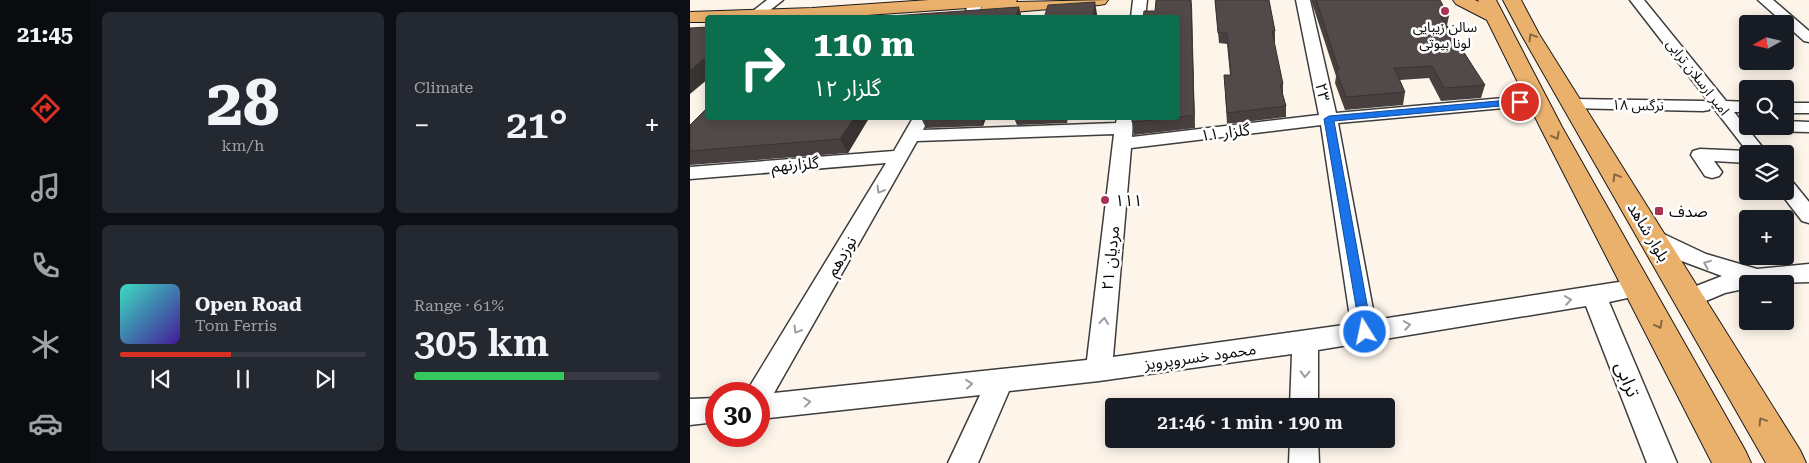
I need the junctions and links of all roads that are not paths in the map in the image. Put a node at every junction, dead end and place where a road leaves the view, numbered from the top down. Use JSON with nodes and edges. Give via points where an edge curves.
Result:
{"nodes":[{"id":1,"x":776,"y":0,"type":"edge"},
{"id":2,"x":1099,"y":0,"type":"edge"},
{"id":3,"x":1140,"y":0,"type":"edge"},
{"id":4,"x":1303,"y":0,"type":"edge"},
{"id":5,"x":1462,"y":0,"type":"edge"},
{"id":6,"x":1637,"y":0,"type":"edge"},
{"id":7,"x":1765,"y":0,"type":"edge"},
{"id":8,"x":1503,"y":5,"type":"edge"},
{"id":9,"x":948,"y":6,"type":"edge"},
{"id":10,"x":984,"y":6,"type":"edge"},
{"id":11,"x":755,"y":15,"type":"joint"},
{"id":12,"x":888,"y":15,"type":"edge"},
{"id":13,"x":1138,"y":15,"type":"edge"},
{"id":14,"x":690,"y":17,"type":"edge"},
{"id":15,"x":705,"y":17,"type":"edge"},
{"id":16,"x":705,"y":25,"type":"edge"},
{"id":17,"x":690,"y":26,"type":"edge"},
{"id":18,"x":1809,"y":38,"type":"edge"},
{"id":19,"x":1537,"y":100,"type":"junction"},
{"id":20,"x":1573,"y":104,"type":"junction"},
{"id":21,"x":1712,"y":106,"type":"junction"},
{"id":22,"x":1739,"y":107,"type":"edge"},
{"id":23,"x":1794,"y":108,"type":"edge"},
{"id":24,"x":1809,"y":108,"type":"edge"},
{"id":25,"x":1329,"y":119,"type":"junction"},
{"id":26,"x":1739,"y":124,"type":"edge"},
{"id":27,"x":916,"y":127,"type":"edge"},
{"id":28,"x":1794,"y":127,"type":"edge"},
{"id":29,"x":1809,"y":127,"type":"edge"},
{"id":30,"x":1123,"y":130,"type":"edge"},
{"id":31,"x":900,"y":156,"type":"junction"},
{"id":32,"x":1739,"y":157,"type":"edge"},
{"id":33,"x":1712,"y":172,"type":"dead end"},
{"id":34,"x":690,"y":173,"type":"edge"},
{"id":35,"x":1794,"y":197,"type":"edge"},
{"id":36,"x":1809,"y":216,"type":"edge"},
{"id":37,"x":1651,"y":236,"type":"junction"},
{"id":38,"x":1809,"y":273,"type":"edge"},
{"id":39,"x":1746,"y":275,"type":"edge"},
{"id":40,"x":1782,"y":275,"type":"edge"},
{"id":41,"x":1739,"y":281,"type":"edge"},
{"id":42,"x":1638,"y":288,"type":"junction"},
{"id":43,"x":1594,"y":295,"type":"junction"},
{"id":44,"x":1689,"y":299,"type":"junction"},
{"id":45,"x":1365,"y":332,"type":"junction"},
{"id":46,"x":1306,"y":342,"type":"junction"},
{"id":47,"x":1100,"y":370,"type":"junction"},
{"id":48,"x":1000,"y":381,"type":"junction"},
{"id":49,"x":766,"y":382,"type":"edge"},
{"id":50,"x":1304,"y":398,"type":"edge"},
{"id":51,"x":770,"y":406,"type":"edge"},
{"id":52,"x":705,"y":411,"type":"edge"},
{"id":53,"x":690,"y":412,"type":"edge"},
{"id":54,"x":1304,"y":448,"type":"edge"},
{"id":55,"x":964,"y":463,"type":"edge"},
{"id":56,"x":1304,"y":463,"type":"edge"},
{"id":57,"x":1662,"y":463,"type":"edge"},
{"id":58,"x":1732,"y":463,"type":"edge"},
{"id":59,"x":1787,"y":463,"type":"edge"}],
"edges":[{"from":1,"to":11,"type":"street"},
{"from":2,"to":10,"type":"main road"},
{"from":3,"to":13,"type":"street"},
{"from":4,"to":25,"type":"street","name":"۲۳"},
{"from":5,"to":8,"type":"main road"},
{"from":6,"to":21,"type":"street","name":"امیر ارسلان ترابی"},
{"from":7,"to":18,"type":"street"},
{"from":8,"to":19,"type":"main road"},
{"from":20,"to":8,"type":"main road","name":"بلوار شاهد","one_way":true},
{"from":9,"to":10,"type":"main road"},
{"from":9,"to":11,"type":"main road"},
{"from":9,"to":12,"type":"main road"},
{"from":14,"to":15,"type":"main road"},
{"from":16,"to":17,"type":"main road"},
{"from":19,"to":25,"type":"street","name":"گلزار ۱۱"},
{"from":19,"to":42,"type":"main road","one_way":true},
{"from":20,"to":21,"type":"street","name":"نرگس ۱۸"},
{"from":37,"to":20,"type":"main road","name":"بلوار شاهد","one_way":true},
{"from":21,"to":22,"type":"street","name":"نرگس ۱۸"},
{"from":21,"to":26,"type":"street","name":"امیر ارسلان ترابی"},
{"from":23,"to":24,"type":"street"},
{"from":25,"to":30,"type":"street","name":"گلزار ۱۱"},
{"from":25,"to":45,"type":"street","name":"۲۳"},
{"from":27,"to":30,"type":"street","name":"گلزار ۱۱"},
{"from":27,"to":31,"type":"street","name":"نوزدهم"},
{"from":28,"to":29,"type":"street"},
{"from":47,"to":30,"type":"street","name":"۲۱ مردیان","one_way":true},
{"from":31,"to":34,"type":"street","name":"گلزارنهم"},
{"from":31,"to":49,"type":"street","name":"نوزدهم","one_way":true},
{"from":32,"to":33,"type":"street","via":[[1700,155]]},
{"from":35,"to":36,"type":"street"},
{"from":39,"to":37,"type":"street","one_way":true,"via":[[1682,254]]},
{"from":37,"to":44,"type":"main road","name":"بلوار شاهد"},
{"from":38,"to":40,"type":"street"},
{"from":41,"to":44,"type":"street","via":[[1712,287]]},
{"from":42,"to":43,"type":"street","name":"محمود خسروپرویز"},
{"from":42,"to":58,"type":"main road","one_way":true},
{"from":45,"to":43,"type":"street","name":"محمود خسروپرویز","one_way":true},
{"from":43,"to":57,"type":"street","name":"ترابی"},
{"from":59,"to":44,"type":"main road","name":"بلوار شاهد","one_way":true},
{"from":45,"to":46,"type":"street","name":"محمود خسروپرویز"},
{"from":46,"to":47,"type":"street","name":"محمود خسروپرویز"},
{"from":46,"to":50,"type":"street","one_way":true},
{"from":47,"to":48,"type":"street","name":"محمود خسروپرویز"},
{"from":51,"to":48,"type":"street","name":"محمود خسروپرویز","one_way":true},
{"from":48,"to":55,"type":"street"},
{"from":52,"to":53,"type":"street"},
{"from":54,"to":56,"type":"street"}]}
